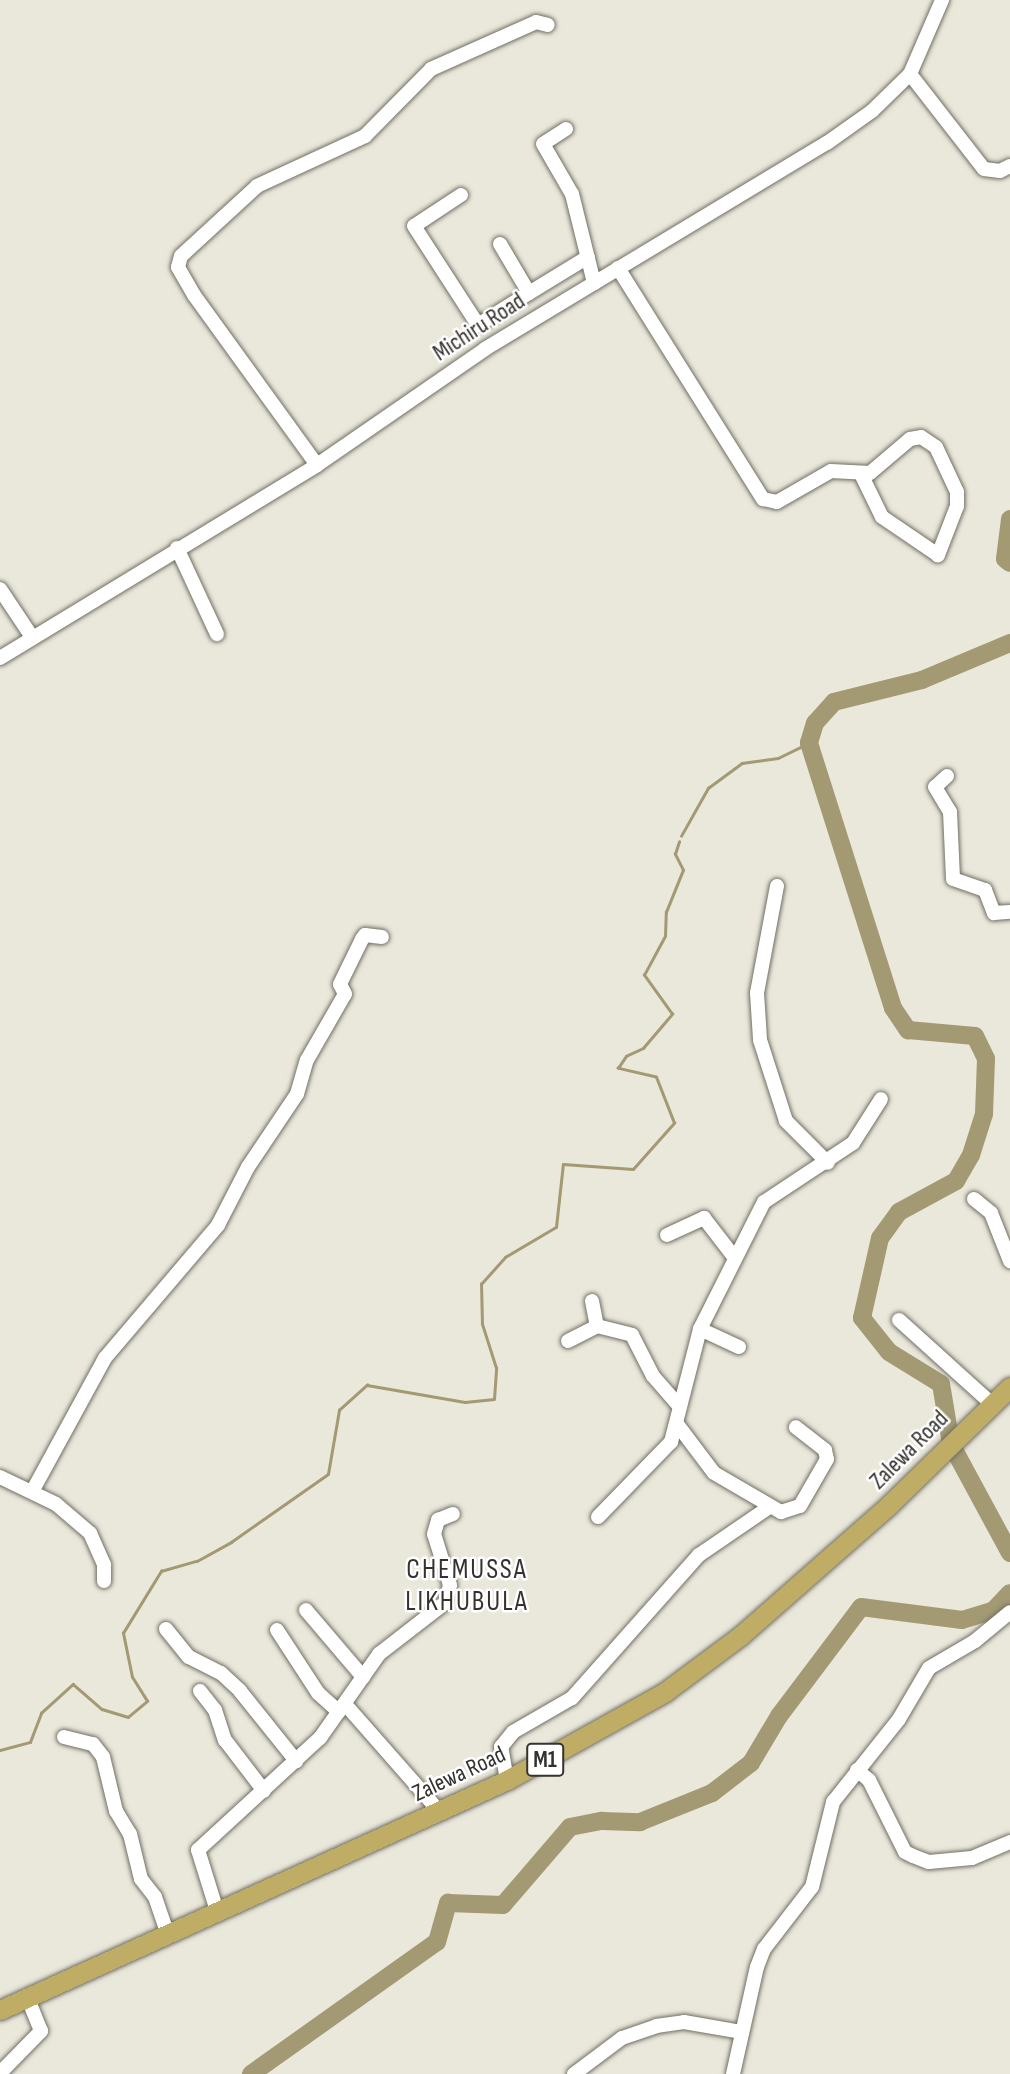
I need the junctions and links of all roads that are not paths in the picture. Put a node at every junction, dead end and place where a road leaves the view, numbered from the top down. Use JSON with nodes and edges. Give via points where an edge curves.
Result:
{"nodes":[{"id":1,"x":943,"y":0,"type":"edge"},
{"id":2,"x":548,"y":24,"type":"dead end"},
{"id":3,"x":909,"y":74,"type":"junction"},
{"id":4,"x":566,"y":129,"type":"dead end"},
{"id":5,"x":1010,"y":166,"type":"edge"},
{"id":6,"x":461,"y":195,"type":"dead end"},
{"id":7,"x":500,"y":244,"type":"dead end"},
{"id":8,"x":588,"y":257,"type":"junction"},
{"id":9,"x":618,"y":268,"type":"junction"},
{"id":10,"x":594,"y":283,"type":"junction"},
{"id":11,"x":529,"y":293,"type":"junction"},
{"id":12,"x":317,"y":464,"type":"junction"},
{"id":13,"x":861,"y":474,"type":"junction"},
{"id":14,"x":177,"y":548,"type":"junction"},
{"id":15,"x":0,"y":589,"type":"edge"},
{"id":16,"x":217,"y":634,"type":"dead end"},
{"id":17,"x":32,"y":637,"type":"junction"},
{"id":18,"x":0,"y":658,"type":"edge"},
{"id":19,"x":947,"y":776,"type":"dead end"},
{"id":20,"x":776,"y":886,"type":"dead end"},
{"id":21,"x":1010,"y":912,"type":"edge"},
{"id":22,"x":382,"y":937,"type":"dead end"},
{"id":23,"x":881,"y":1099,"type":"dead end"},
{"id":24,"x":828,"y":1163,"type":"junction"},
{"id":25,"x":974,"y":1199,"type":"dead end"},
{"id":26,"x":667,"y":1236,"type":"dead end"},
{"id":27,"x":734,"y":1257,"type":"junction"},
{"id":28,"x":1010,"y":1261,"type":"edge"},
{"id":29,"x":592,"y":1301,"type":"dead end"},
{"id":30,"x":900,"y":1320,"type":"dead end"},
{"id":31,"x":597,"y":1326,"type":"junction"},
{"id":32,"x":700,"y":1329,"type":"junction"},
{"id":33,"x":568,"y":1341,"type":"dead end"},
{"id":34,"x":739,"y":1347,"type":"dead end"},
{"id":35,"x":1010,"y":1387,"type":"edge"},
{"id":36,"x":992,"y":1404,"type":"junction"},
{"id":37,"x":680,"y":1407,"type":"junction"},
{"id":38,"x":677,"y":1424,"type":"junction"},
{"id":39,"x":796,"y":1427,"type":"dead end"},
{"id":40,"x":0,"y":1477,"type":"edge"},
{"id":41,"x":33,"y":1490,"type":"junction"},
{"id":42,"x":768,"y":1508,"type":"junction"},
{"id":43,"x":453,"y":1514,"type":"dead end"},
{"id":44,"x":598,"y":1517,"type":"dead end"},
{"id":45,"x":104,"y":1581,"type":"dead end"},
{"id":46,"x":306,"y":1610,"type":"dead end"},
{"id":47,"x":1010,"y":1612,"type":"edge"},
{"id":48,"x":166,"y":1629,"type":"dead end"},
{"id":49,"x":277,"y":1630,"type":"dead end"},
{"id":50,"x":363,"y":1677,"type":"junction"},
{"id":51,"x":200,"y":1691,"type":"dead end"},
{"id":52,"x":342,"y":1707,"type":"junction"},
{"id":53,"x":64,"y":1737,"type":"dead end"},
{"id":54,"x":296,"y":1761,"type":"junction"},
{"id":55,"x":857,"y":1770,"type":"junction"},
{"id":56,"x":507,"y":1780,"type":"junction"},
{"id":57,"x":264,"y":1791,"type":"junction"},
{"id":58,"x":438,"y":1810,"type":"junction"},
{"id":59,"x":1010,"y":1842,"type":"edge"},
{"id":60,"x":217,"y":1911,"type":"junction"},
{"id":61,"x":168,"y":1935,"type":"junction"},
{"id":62,"x":27,"y":1996,"type":"junction"},
{"id":63,"x":0,"y":2010,"type":"edge"},
{"id":64,"x":742,"y":2032,"type":"junction"},
{"id":65,"x":0,"y":2073,"type":"edge"},
{"id":66,"x":574,"y":2074,"type":"edge"},
{"id":67,"x":733,"y":2074,"type":"edge"}],
"edges":[{"from":1,"to":3,"type":"street","name":"Michiru Road"},
{"from":2,"to":12,"type":"street","via":[[536,22],[431,69],[365,136],[257,186],[181,256],[178,267],[194,295]]},
{"from":3,"to":5,"type":"street","via":[[984,169],[990,172]]},
{"from":3,"to":9,"type":"street","name":"Michiru Road","via":[[872,111],[827,143]]},
{"from":4,"to":8,"type":"street","via":[[543,144],[572,194]]},
{"from":6,"to":11,"type":"street","via":[[414,226],[478,325]]},
{"from":7,"to":11,"type":"street"},
{"from":8,"to":10,"type":"street"},
{"from":8,"to":11,"type":"street"},
{"from":9,"to":10,"type":"street","name":"Michiru Road"},
{"from":9,"to":13,"type":"street","via":[[763,499],[777,502],[831,471]]},
{"from":10,"to":12,"type":"street","name":"Michiru Road","via":[[485,349]]},
{"from":12,"to":14,"type":"street","name":"Michiru Road"},
{"from":13,"to":13,"type":"street","via":[[877,470],[910,439],[921,437],[936,447],[957,492],[957,506],[938,555],[882,517]]},
{"from":14,"to":16,"type":"street"},
{"from":14,"to":17,"type":"street","name":"Michiru Road"},
{"from":15,"to":17,"type":"street"},
{"from":17,"to":18,"type":"street","name":"Michiru Road"},
{"from":19,"to":21,"type":"street","via":[[935,787],[950,812],[953,879],[985,890],[993,913]]},
{"from":20,"to":24,"type":"street","via":[[757,993],[760,1040],[786,1121]]},
{"from":22,"to":41,"type":"street","via":[[362,939],[340,984],[345,994],[307,1060],[297,1094],[248,1167],[218,1224],[104,1358]]},
{"from":23,"to":24,"type":"street","via":[[864,1130]]},
{"from":24,"to":27,"type":"street","via":[[764,1202]]},
{"from":25,"to":28,"type":"street","via":[[990,1213]]},
{"from":26,"to":27,"type":"street","via":[[704,1218]]},
{"from":27,"to":32,"type":"street"},
{"from":29,"to":31,"type":"street"},
{"from":30,"to":36,"type":"street"},
{"from":31,"to":33,"type":"street"},
{"from":31,"to":37,"type":"street","via":[[632,1335],[653,1376]]},
{"from":32,"to":34,"type":"street"},
{"from":32,"to":37,"type":"street"},
{"from":35,"to":36,"type":"highway","name":"Zalewa Road","number":"M1"},
{"from":36,"to":56,"type":"highway","name":"Zalewa Road","number":"M1","via":[[889,1505],[740,1636],[665,1692]]},
{"from":37,"to":38,"type":"street"},
{"from":38,"to":42,"type":"street","via":[[714,1472]]},
{"from":38,"to":44,"type":"street","via":[[660,1455]]},
{"from":39,"to":42,"type":"street","via":[[821,1447],[827,1459],[800,1507],[780,1512]]},
{"from":40,"to":41,"type":"street"},
{"from":41,"to":45,"type":"street","via":[[90,1533],[104,1565]]},
{"from":42,"to":56,"type":"street","via":[[699,1555],[572,1698],[513,1732],[501,1747]]},
{"from":43,"to":50,"type":"street","via":[[438,1520],[434,1534],[450,1596],[379,1654]]},
{"from":46,"to":50,"type":"street"},
{"from":47,"to":55,"type":"street","via":[[975,1642],[929,1668],[899,1719]]},
{"from":48,"to":54,"type":"street","via":[[189,1657],[221,1673],[240,1691]]},
{"from":49,"to":52,"type":"street","via":[[328,1706]]},
{"from":50,"to":52,"type":"street"},
{"from":51,"to":57,"type":"street","via":[[215,1710],[225,1740]]},
{"from":52,"to":54,"type":"street"},
{"from":52,"to":58,"type":"street"},
{"from":53,"to":61,"type":"street","via":[[93,1744],[103,1758],[116,1811],[130,1834],[141,1879],[155,1897]]},
{"from":54,"to":57,"type":"street"},
{"from":55,"to":59,"type":"street","via":[[869,1780],[905,1852],[913,1856],[929,1862],[972,1858]]},
{"from":55,"to":64,"type":"street","via":[[828,1813],[812,1887],[764,1949]]},
{"from":56,"to":58,"type":"highway","name":"Zalewa Road","number":"M1"},
{"from":57,"to":60,"type":"street","via":[[198,1850]]},
{"from":58,"to":60,"type":"highway","name":"Zalewa Road","number":"M1"},
{"from":60,"to":61,"type":"highway","name":"Zalewa Road","number":"M1"},
{"from":61,"to":62,"type":"highway","name":"Zalewa Road","number":"M1"},
{"from":62,"to":63,"type":"highway","name":"Zalewa Road","number":"M1"},
{"from":62,"to":65,"type":"street","via":[[41,2031]]},
{"from":64,"to":66,"type":"street","via":[[684,2022],[656,2026],[622,2038]]},
{"from":64,"to":67,"type":"street"}]}
